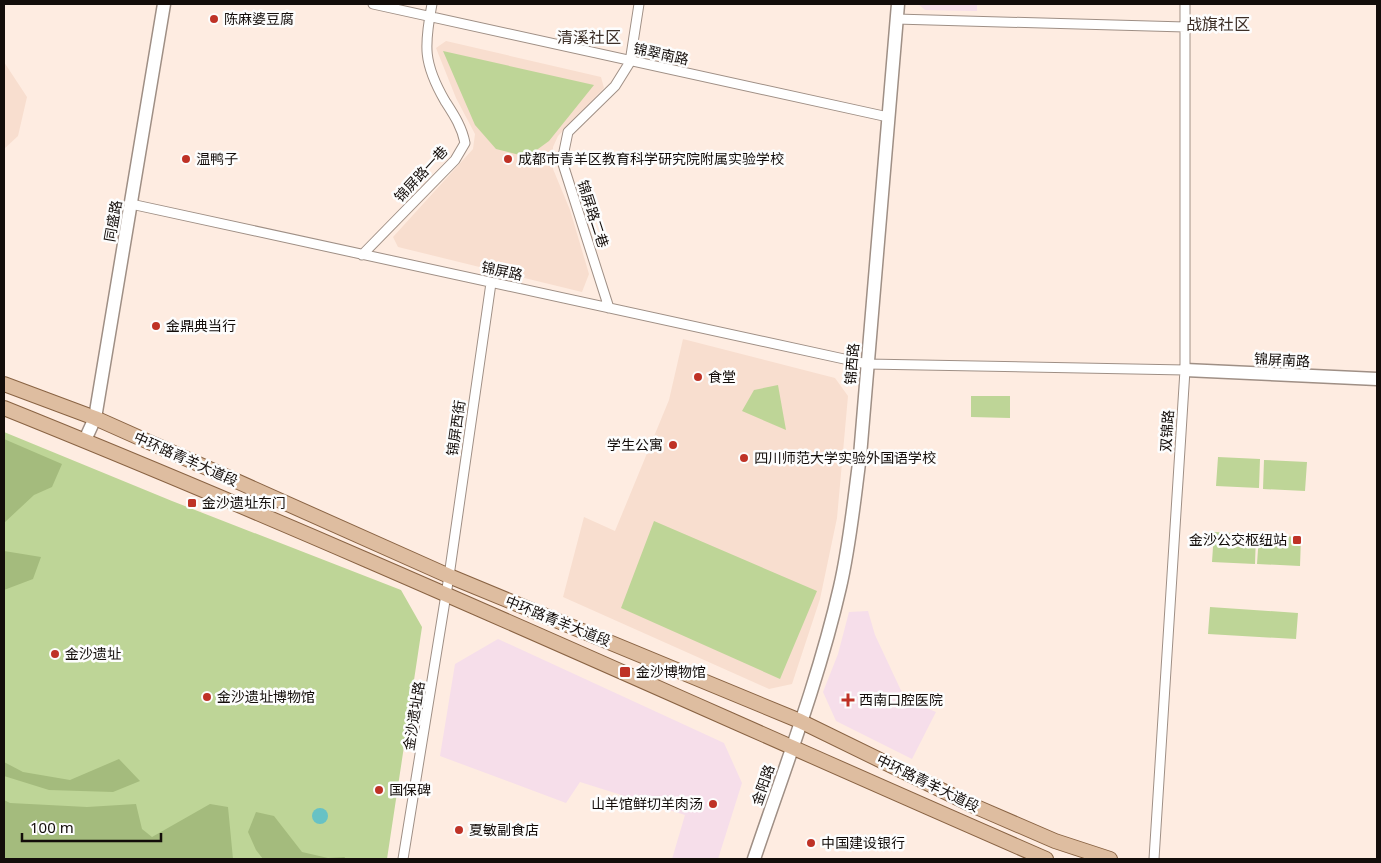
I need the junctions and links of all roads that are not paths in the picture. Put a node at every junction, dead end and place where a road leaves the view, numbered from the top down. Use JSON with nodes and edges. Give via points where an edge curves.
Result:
{"nodes":[{"id":1,"x":164,"y":4,"type":"edge"},
{"id":2,"x":373,"y":4,"type":"edge"},
{"id":3,"x":432,"y":4,"type":"edge"},
{"id":4,"x":639,"y":4,"type":"edge"},
{"id":5,"x":898,"y":4,"type":"edge"},
{"id":6,"x":1185,"y":4,"type":"edge"},
{"id":7,"x":429,"y":17,"type":"junction"},
{"id":8,"x":896,"y":19,"type":"junction"},
{"id":9,"x":1185,"y":27,"type":"junction"},
{"id":10,"x":630,"y":62,"type":"junction"},
{"id":11,"x":888,"y":116,"type":"junction"},
{"id":12,"x":131,"y":204,"type":"junction"},
{"id":13,"x":362,"y":255,"type":"junction"},
{"id":14,"x":491,"y":283,"type":"junction"},
{"id":15,"x":608,"y":308,"type":"junction"},
{"id":16,"x":867,"y":364,"type":"junction"},
{"id":17,"x":1185,"y":370,"type":"junction"},
{"id":18,"x":1377,"y":379,"type":"edge"},
{"id":19,"x":4,"y":384,"type":"edge"},
{"id":20,"x":4,"y":408,"type":"edge"},
{"id":21,"x":95,"y":418,"type":"junction"},
{"id":22,"x":84,"y":440,"type":"junction"},
{"id":23,"x":449,"y":576,"type":"junction"},
{"id":24,"x":446,"y":593,"type":"junction"},
{"id":25,"x":800,"y":721,"type":"junction"},
{"id":26,"x":791,"y":748,"type":"junction"},
{"id":27,"x":1055,"y":841,"type":"junction"},
{"id":28,"x":403,"y":859,"type":"edge"},
{"id":29,"x":754,"y":859,"type":"edge"},
{"id":30,"x":1046,"y":859,"type":"edge"},
{"id":31,"x":1086,"y":859,"type":"edge"},
{"id":32,"x":1110,"y":859,"type":"edge"},
{"id":33,"x":1154,"y":859,"type":"edge"}],
"edges":[{"from":1,"to":12,"type":"street","name":"同盛路"},
{"from":2,"to":7,"type":"street","name":"锦翠南路"},
{"from":3,"to":7,"type":"street","name":"锦屏路一巷"},
{"from":4,"to":10,"type":"street"},
{"from":5,"to":8,"type":"street","name":"锦西路"},
{"from":6,"to":9,"type":"street","name":"双锦路"},
{"from":7,"to":10,"type":"street","name":"锦翠南路"},
{"from":7,"to":13,"type":"street","name":"锦屏路一巷","via":[[424,44],[428,66],[436,87],[463,130],[465,143],[455,160]]},
{"from":8,"to":9,"type":"street"},
{"from":8,"to":11,"type":"street","name":"锦西路"},
{"from":9,"to":17,"type":"street","name":"双锦路"},
{"from":10,"to":11,"type":"street","name":"锦翠南路"},
{"from":10,"to":15,"type":"street","name":"锦屏路二巷","via":[[615,86],[568,132],[562,161]]},
{"from":11,"to":16,"type":"street","name":"锦西路"},
{"from":12,"to":13,"type":"street","name":"锦屏路"},
{"from":12,"to":21,"type":"street","name":"同盛路"},
{"from":13,"to":14,"type":"street","name":"锦屏路"},
{"from":14,"to":15,"type":"street","name":"锦屏路"},
{"from":14,"to":23,"type":"street","name":"锦屏西街"},
{"from":15,"to":16,"type":"street","name":"锦屏路"},
{"from":16,"to":17,"type":"street","name":"锦屏路"},
{"from":16,"to":25,"type":"street","name":"锦西路","via":[[860,456],[840,588]]},
{"from":17,"to":18,"type":"street","name":"锦屏南路"},
{"from":17,"to":33,"type":"street","name":"双锦路"},
{"from":19,"to":21,"type":"main road","name":"中环路青羊大道段"},
{"from":20,"to":22,"type":"main road","name":"中环路青羊大道段"},
{"from":21,"to":22,"type":"street","name":"同盛路"},
{"from":21,"to":23,"type":"main road","name":"中环路青羊大道段"},
{"from":22,"to":24,"type":"main road","name":"中环路青羊大道段"},
{"from":23,"to":24,"type":"street","name":"金沙遗址路"},
{"from":23,"to":25,"type":"main road","name":"中环路青羊大道段"},
{"from":24,"to":26,"type":"main road","name":"中环路青羊大道段"},
{"from":24,"to":28,"type":"street","name":"金沙遗址路"},
{"from":25,"to":26,"type":"street","name":"金阳路"},
{"from":25,"to":27,"type":"main road","name":"中环路青羊大道段","via":[[974,806]]},
{"from":26,"to":29,"type":"street","name":"金阳路"},
{"from":26,"to":30,"type":"main road","name":"中环路青羊大道段"},
{"from":27,"to":31,"type":"main road"},
{"from":27,"to":32,"type":"main road","name":"中环路青羊大道段"}]}
